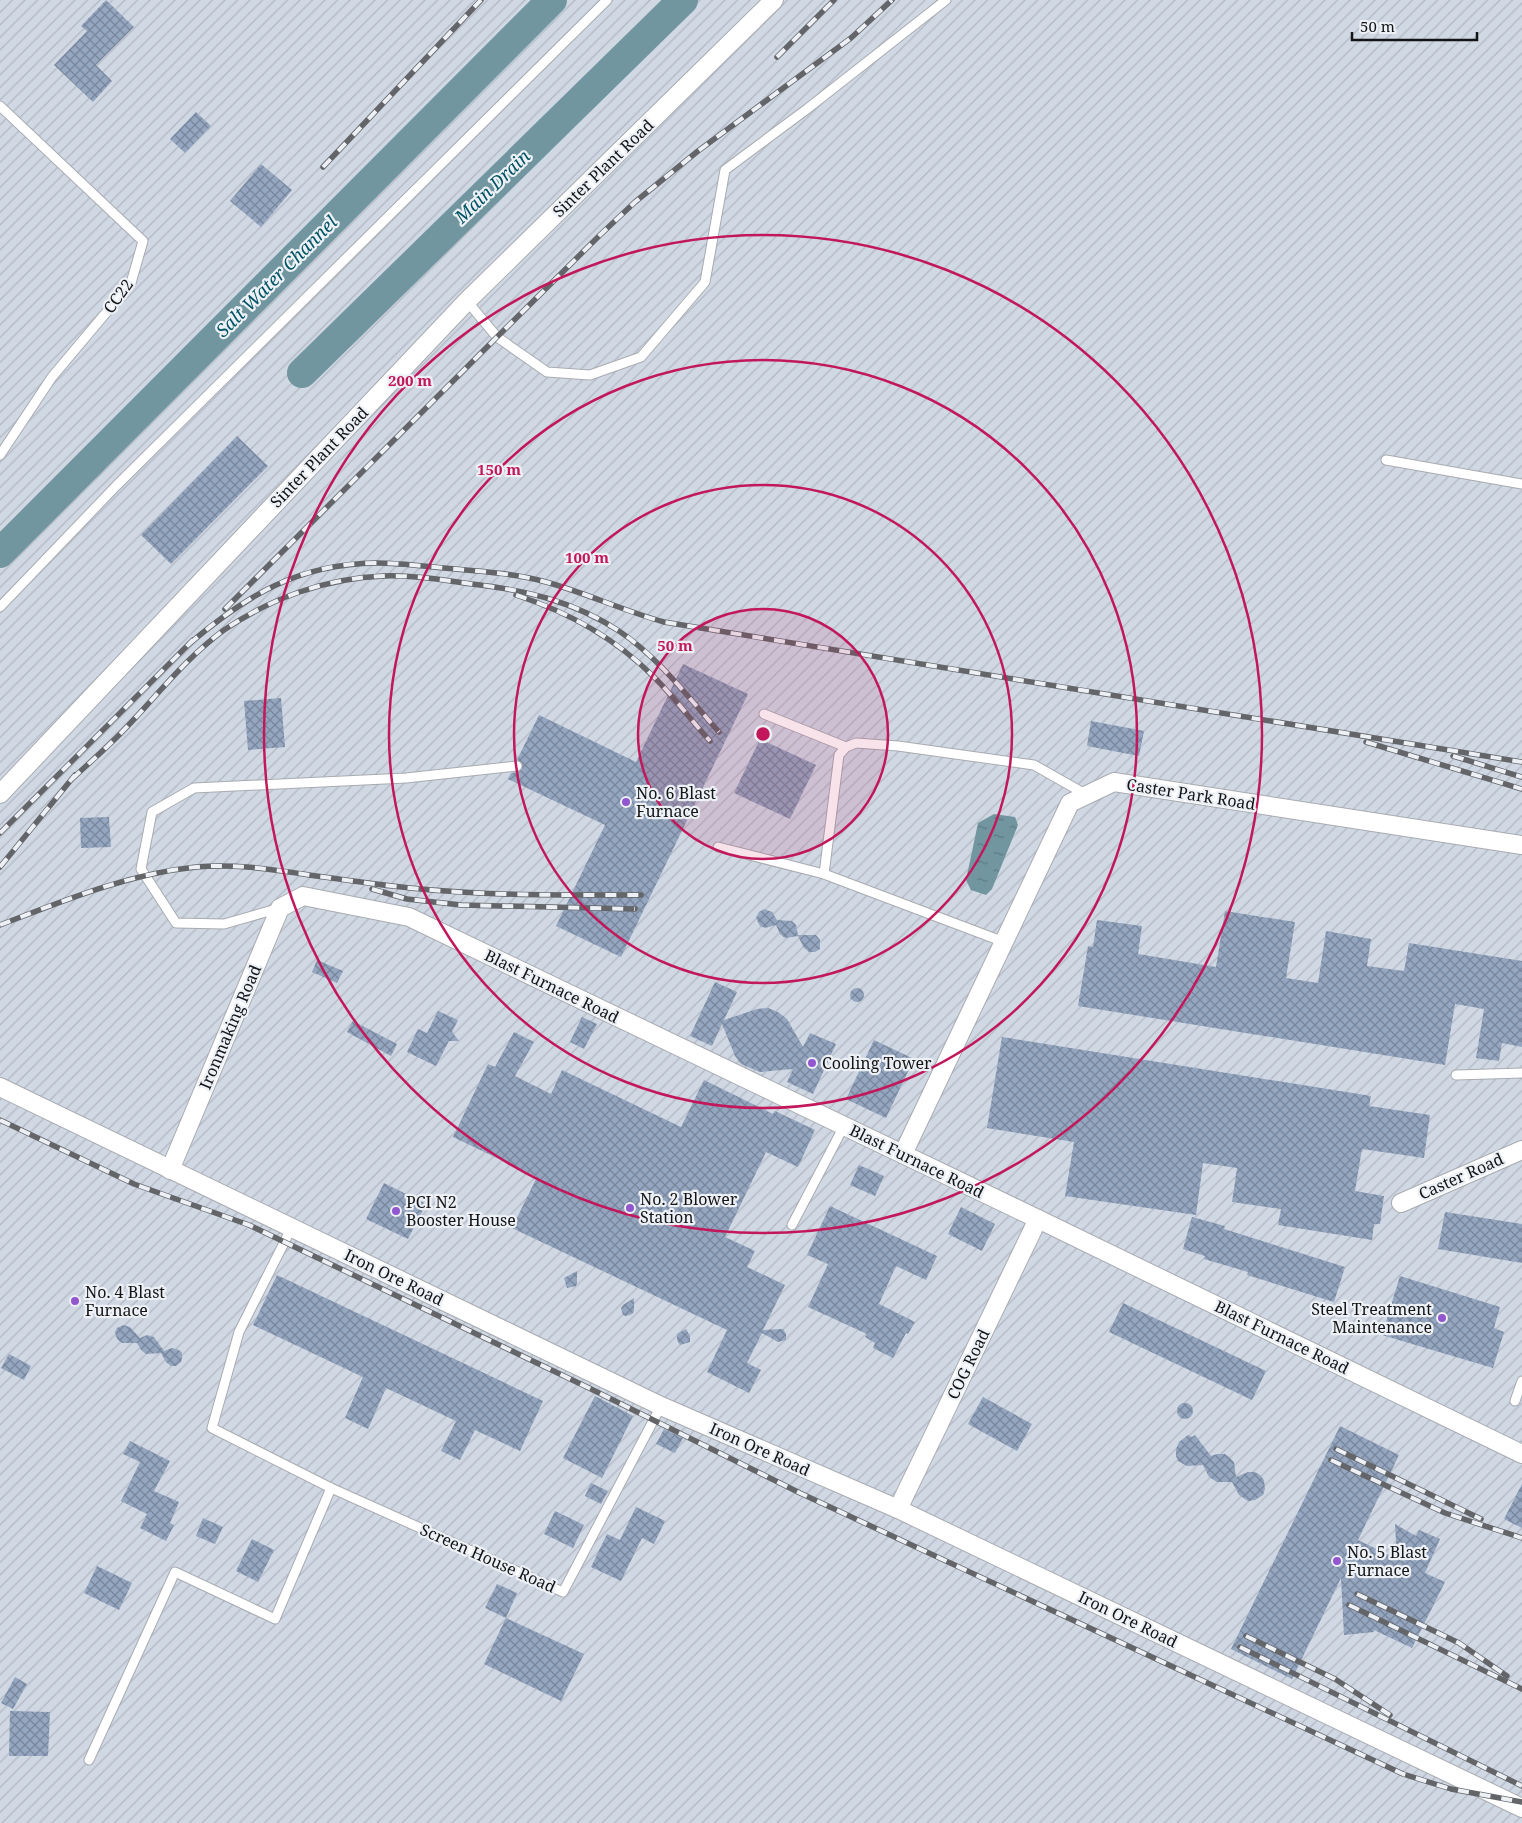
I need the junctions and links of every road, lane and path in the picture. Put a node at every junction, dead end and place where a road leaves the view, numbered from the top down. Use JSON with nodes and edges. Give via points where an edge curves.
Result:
{"nodes":[{"id":1,"x":607,"y":0,"type":"edge"},
{"id":2,"x":774,"y":0,"type":"edge"},
{"id":3,"x":946,"y":0,"type":"edge"},
{"id":4,"x":0,"y":106,"type":"edge"},
{"id":5,"x":467,"y":301,"type":"junction"},
{"id":6,"x":0,"y":455,"type":"edge"},
{"id":7,"x":1386,"y":460,"type":"dead end"},
{"id":8,"x":1522,"y":484,"type":"edge"},
{"id":9,"x":0,"y":607,"type":"edge"},
{"id":10,"x":764,"y":714,"type":"dead end"},
{"id":11,"x":846,"y":747,"type":"junction"},
{"id":12,"x":517,"y":766,"type":"dead end"},
{"id":13,"x":0,"y":794,"type":"edge"},
{"id":14,"x":1087,"y":795,"type":"junction"},
{"id":15,"x":1522,"y":845,"type":"edge"},
{"id":16,"x":718,"y":847,"type":"dead end"},
{"id":17,"x":824,"y":874,"type":"junction"},
{"id":18,"x":280,"y":908,"type":"junction"},
{"id":19,"x":1004,"y":942,"type":"junction"},
{"id":20,"x":1522,"y":1073,"type":"edge"},
{"id":21,"x":1456,"y":1076,"type":"dead end"},
{"id":22,"x":0,"y":1087,"type":"edge"},
{"id":23,"x":844,"y":1126,"type":"junction"},
{"id":24,"x":1522,"y":1150,"type":"edge"},
{"id":25,"x":903,"y":1154,"type":"junction"},
{"id":26,"x":170,"y":1170,"type":"junction"},
{"id":27,"x":1401,"y":1203,"type":"dead end"},
{"id":28,"x":1038,"y":1219,"type":"junction"},
{"id":29,"x":792,"y":1226,"type":"dead end"},
{"id":30,"x":292,"y":1228,"type":"junction"},
{"id":31,"x":1522,"y":1381,"type":"edge"},
{"id":32,"x":1515,"y":1401,"type":"dead end"},
{"id":33,"x":661,"y":1406,"type":"junction"},
{"id":34,"x":1522,"y":1454,"type":"edge"},
{"id":35,"x":331,"y":1488,"type":"junction"},
{"id":36,"x":898,"y":1510,"type":"junction"},
{"id":37,"x":89,"y":1760,"type":"dead end"},
{"id":38,"x":1522,"y":1808,"type":"edge"}],
"edges":[{"from":1,"to":9,"type":"lane","via":[[116,486]]},
{"from":2,"to":5,"type":"street","name":"Sinter Plant Road"},
{"from":3,"to":5,"type":"lane","via":[[726,170],[705,282],[641,357],[590,375],[548,372],[497,337]]},
{"from":4,"to":6,"type":"lane","name":"CC22","via":[[143,241],[131,283],[52,377]]},
{"from":5,"to":13,"type":"street","name":"Sinter Plant Road"},
{"from":7,"to":8,"type":"lane"},
{"from":10,"to":11,"type":"lane"},
{"from":11,"to":14,"type":"lane","via":[[856,742],[898,746],[1034,765]]},
{"from":11,"to":17,"type":"lane","via":[[839,756]]},
{"from":12,"to":18,"type":"lane","via":[[406,778],[194,788],[152,812],[141,869],[176,923],[224,924]]},
{"from":14,"to":15,"type":"street","name":"Caster Park Road","via":[[1114,782]]},
{"from":14,"to":19,"type":"street","name":"Caster Park Road","via":[[1070,803]]},
{"from":16,"to":17,"type":"lane"},
{"from":17,"to":19,"type":"lane"},
{"from":18,"to":23,"type":"street","name":"Blast Furnace Road","via":[[303,896],[410,917]]},
{"from":18,"to":26,"type":"street","name":"Ironmaking Road"},
{"from":19,"to":25,"type":"street","name":"Caster Park Road"},
{"from":20,"to":21,"type":"lane"},
{"from":22,"to":26,"type":"street","name":"Iron Ore Road"},
{"from":23,"to":25,"type":"street","name":"Blast Furnace Road"},
{"from":23,"to":29,"type":"lane"},
{"from":24,"to":27,"type":"street","name":"Caster Road"},
{"from":25,"to":28,"type":"street","name":"Blast Furnace Road"},
{"from":26,"to":30,"type":"street","name":"Iron Ore Road"},
{"from":28,"to":34,"type":"street","name":"Blast Furnace Road"},
{"from":28,"to":36,"type":"street","name":"COG Road"},
{"from":30,"to":33,"type":"street","name":"Iron Ore Road"},
{"from":30,"to":35,"type":"lane","name":"Screen House Road","via":[[239,1332],[212,1428]]},
{"from":31,"to":32,"type":"lane"},
{"from":33,"to":35,"type":"lane","name":"Screen House Road","via":[[563,1592]]},
{"from":33,"to":36,"type":"street","name":"Iron Ore Road"},
{"from":35,"to":37,"type":"lane","via":[[275,1619],[174,1572]]},
{"from":36,"to":38,"type":"street","name":"Iron Ore Road"}]}
